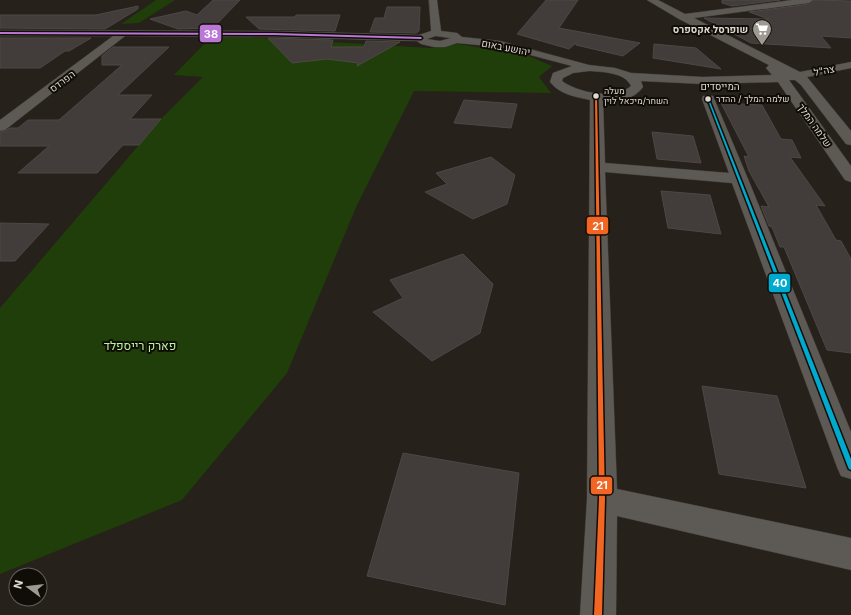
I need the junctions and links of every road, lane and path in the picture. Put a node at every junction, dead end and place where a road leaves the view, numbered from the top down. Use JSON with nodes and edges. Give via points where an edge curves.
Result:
{"nodes":[{"id":1,"x":433,"y":0,"type":"edge"},
{"id":2,"x":651,"y":0,"type":"edge"},
{"id":3,"x":751,"y":0,"type":"edge"},
{"id":4,"x":809,"y":0,"type":"edge"},
{"id":5,"x":770,"y":6,"type":"junction"},
{"id":6,"x":682,"y":16,"type":"junction"},
{"id":7,"x":0,"y":32,"type":"edge"},
{"id":8,"x":436,"y":33,"type":"junction"},
{"id":9,"x":122,"y":34,"type":"junction"},
{"id":10,"x":421,"y":38,"type":"junction"},
{"id":11,"x":456,"y":40,"type":"junction"},
{"id":12,"x":759,"y":56,"type":"junction"},
{"id":13,"x":555,"y":58,"type":"junction"},
{"id":14,"x":778,"y":64,"type":"junction"},
{"id":15,"x":608,"y":70,"type":"junction"},
{"id":16,"x":822,"y":70,"type":"junction"},
{"id":17,"x":849,"y":71,"type":"edge"},
{"id":18,"x":564,"y":72,"type":"junction"},
{"id":19,"x":627,"y":76,"type":"junction"},
{"id":20,"x":801,"y":78,"type":"junction"},
{"id":21,"x":784,"y":81,"type":"junction"},
{"id":22,"x":742,"y":86,"type":"junction"},
{"id":23,"x":635,"y":90,"type":"junction"},
{"id":24,"x":596,"y":96,"type":"junction"},
{"id":25,"x":708,"y":99,"type":"dead end"},
{"id":26,"x":824,"y":106,"type":"junction"},
{"id":27,"x":806,"y":111,"type":"junction"},
{"id":28,"x":0,"y":127,"type":"edge"},
{"id":29,"x":851,"y":141,"type":"edge"},
{"id":30,"x":597,"y":167,"type":"junction"},
{"id":31,"x":851,"y":177,"type":"edge"},
{"id":32,"x":740,"y":179,"type":"junction"},
{"id":33,"x":851,"y":467,"type":"edge"},
{"id":34,"x":602,"y":499,"type":"junction"},
{"id":35,"x":851,"y":554,"type":"edge"},
{"id":36,"x":598,"y":615,"type":"edge"}],
"edges":[{"from":1,"to":8,"type":"street"},
{"from":2,"to":6,"type":"street","name":"שלמה המלך"},
{"from":3,"to":5,"type":"street"},
{"from":4,"to":5,"type":"street"},
{"from":5,"to":6,"type":"street"},
{"from":6,"to":12,"type":"street","name":"שלמה המלך"},
{"from":7,"to":9,"type":"street"},
{"from":8,"to":10,"type":"street"},
{"from":8,"to":11,"type":"street","via":[[456,36]]},
{"from":9,"to":10,"type":"street","via":[[274,34]]},
{"from":9,"to":28,"type":"street","name":"הפרדס"},
{"from":10,"to":11,"type":"street","via":[[438,44]]},
{"from":11,"to":13,"type":"street","name":"יהושע באום","via":[[500,44]]},
{"from":12,"to":14,"type":"street","name":"שלמה המלך"},
{"from":12,"to":21,"type":"street","name":"שלמה המלך"},
{"from":13,"to":15,"type":"street"},
{"from":13,"to":18,"type":"street","via":[[562,64]]},
{"from":14,"to":16,"type":"street"},
{"from":14,"to":20,"type":"street","name":"שלמה המלך"},
{"from":15,"to":18,"type":"street","via":[[584,68]]},
{"from":15,"to":19,"type":"street"},
{"from":16,"to":17,"type":"street","name":"צה\"ל"},
{"from":16,"to":20,"type":"street","name":"צה\"ל"},
{"from":17,"to":20,"type":"street","name":"צה\"ל"},
{"from":17,"to":26,"type":"street","via":[[828,86],[823,97]]},
{"from":18,"to":24,"type":"street","name":"המייסדים","via":[[556,79],[558,85],[577,94]]},
{"from":19,"to":21,"type":"street"},
{"from":19,"to":23,"type":"street","via":[[637,84]]},
{"from":20,"to":21,"type":"street","name":"המייסדים"},
{"from":20,"to":26,"type":"street","name":"שלמה המלך"},
{"from":21,"to":22,"type":"street","name":"המייסדים"},
{"from":21,"to":27,"type":"street","name":"שלמה המלך"},
{"from":22,"to":23,"type":"street","name":"המייסדים","via":[[668,86]]},
{"from":22,"to":27,"type":"street","via":[[786,97]]},
{"from":23,"to":24,"type":"street","name":"המייסדים","via":[[621,96]]},
{"from":24,"to":30,"type":"street"},
{"from":25,"to":32,"type":"street"},
{"from":26,"to":29,"type":"street","name":"שלמה המלך"},
{"from":27,"to":31,"type":"street","name":"שלמה המלך"},
{"from":30,"to":32,"type":"street"},
{"from":30,"to":34,"type":"street"},
{"from":32,"to":33,"type":"street"},
{"from":34,"to":35,"type":"street"},
{"from":34,"to":36,"type":"street"}]}
